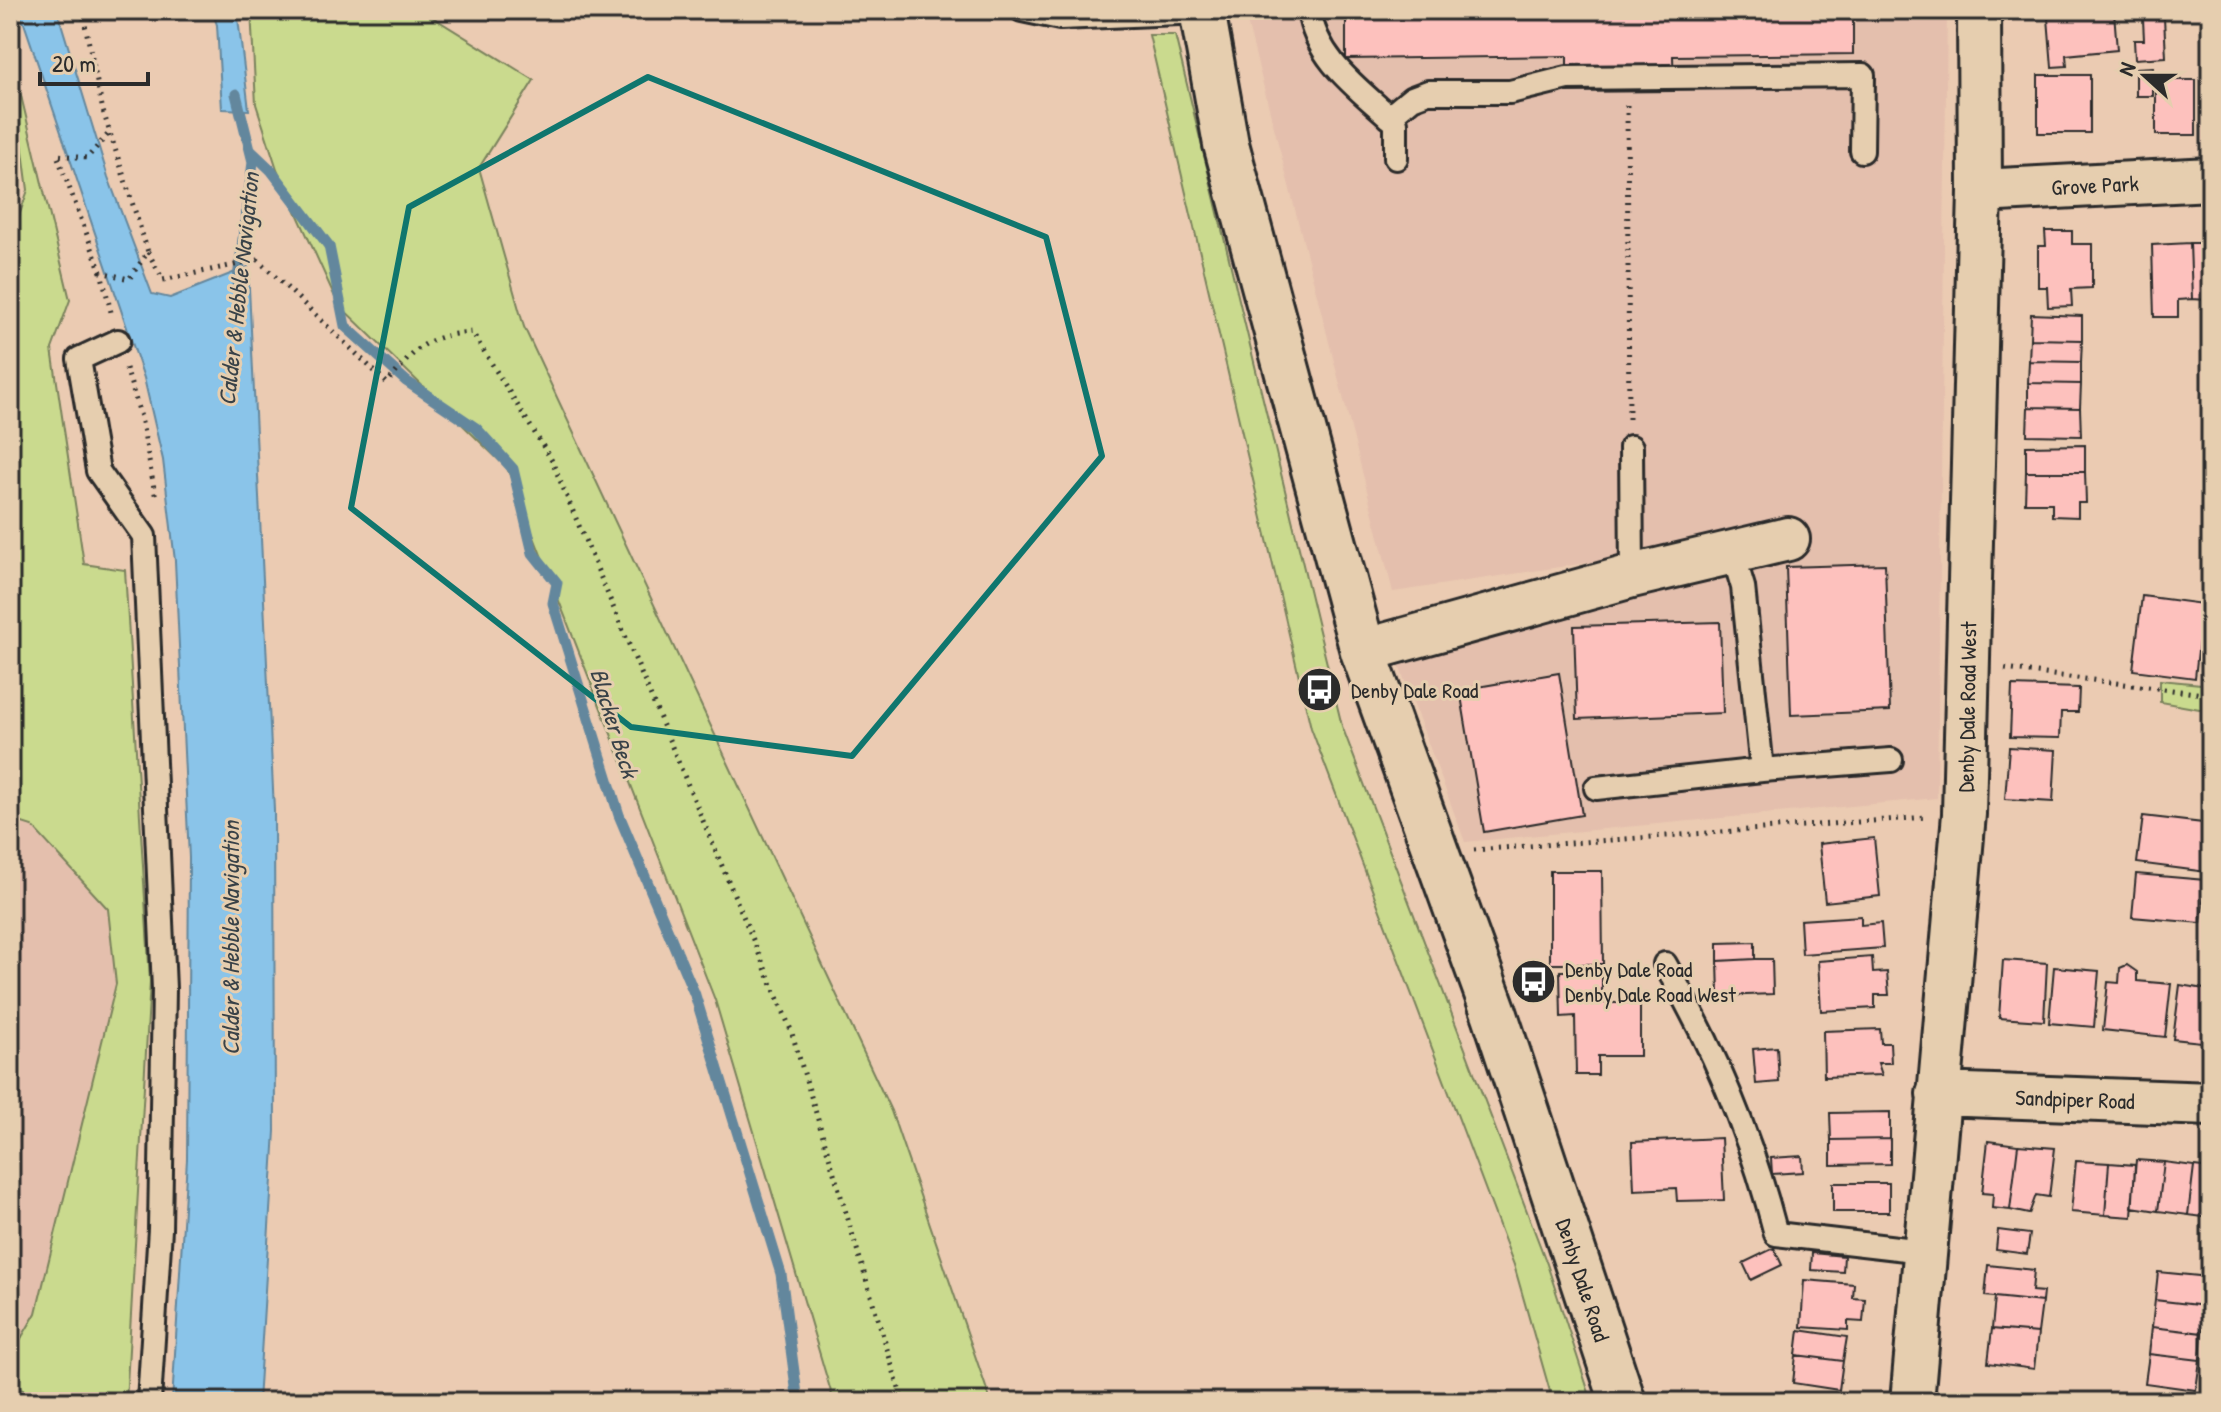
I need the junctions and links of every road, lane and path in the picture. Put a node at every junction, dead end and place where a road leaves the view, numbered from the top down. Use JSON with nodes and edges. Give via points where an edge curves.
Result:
{"nodes":[{"id":1,"x":82,"y":10,"type":"edge"},
{"id":2,"x":1022,"y":10,"type":"edge"},
{"id":3,"x":1309,"y":10,"type":"edge"},
{"id":4,"x":1979,"y":10,"type":"edge"},
{"id":5,"x":1203,"y":11,"type":"edge"},
{"id":6,"x":1627,"y":94,"type":"dead end"},
{"id":7,"x":1389,"y":117,"type":"junction"},
{"id":8,"x":111,"y":131,"type":"junction"},
{"id":9,"x":1862,"y":151,"type":"dead end"},
{"id":10,"x":1396,"y":158,"type":"dead end"},
{"id":11,"x":2211,"y":179,"type":"edge"},
{"id":12,"x":1980,"y":191,"type":"junction"},
{"id":13,"x":148,"y":252,"type":"junction"},
{"id":14,"x":101,"y":272,"type":"junction"},
{"id":15,"x":118,"y":341,"type":"junction"},
{"id":16,"x":1630,"y":438,"type":"joint"},
{"id":17,"x":156,"y":503,"type":"dead end"},
{"id":18,"x":1788,"y":539,"type":"dead end"},
{"id":19,"x":1732,"y":551,"type":"junction"},
{"id":20,"x":1632,"y":576,"type":"junction"},
{"id":21,"x":1363,"y":651,"type":"junction"},
{"id":22,"x":1968,"y":664,"type":"junction"},
{"id":23,"x":2211,"y":695,"type":"edge"},
{"id":24,"x":1891,"y":760,"type":"dead end"},
{"id":25,"x":1762,"y":770,"type":"junction"},
{"id":26,"x":1596,"y":788,"type":"dead end"},
{"id":27,"x":1964,"y":814,"type":"junction"},
{"id":28,"x":1437,"y":852,"type":"junction"},
{"id":29,"x":1665,"y":964,"type":"dead end"},
{"id":30,"x":1938,"y":1094,"type":"junction"},
{"id":31,"x":2211,"y":1104,"type":"edge"},
{"id":32,"x":1923,"y":1251,"type":"junction"},
{"id":33,"x":149,"y":1402,"type":"edge"},
{"id":34,"x":903,"y":1402,"type":"edge"},
{"id":35,"x":1623,"y":1402,"type":"edge"},
{"id":36,"x":1912,"y":1402,"type":"edge"}],
"edges":[{"from":1,"to":8,"type":"path"},
{"from":2,"to":5,"type":"lane","via":[[1060,18]]},
{"from":3,"to":7,"type":"lane","via":[[1312,29],[1334,66]]},
{"from":4,"to":12,"type":"street","name":"Denby Dale Road West"},
{"from":5,"to":21,"type":"main road","name":"Denby Dale Road","via":[[1226,144]]},
{"from":6,"to":16,"type":"path"},
{"from":7,"to":9,"type":"lane","via":[[1428,92],[1510,92],[1567,78],[1863,75]]},
{"from":7,"to":10,"type":"lane","via":[[1396,123]]},
{"from":8,"to":13,"type":"path"},
{"from":8,"to":14,"type":"path","via":[[87,158],[57,155]]},
{"from":11,"to":12,"type":"street","name":"Grove Park"},
{"from":12,"to":22,"type":"street","name":"Denby Dale Road West"},
{"from":13,"to":14,"type":"path","via":[[129,279]]},
{"from":13,"to":34,"type":"path","via":[[163,280],[258,260],[387,383],[423,344],[441,334],[472,332],[551,459],[791,1030]]},
{"from":14,"to":15,"type":"path"},
{"from":15,"to":17,"type":"path","via":[[141,417]]},
{"from":15,"to":33,"type":"lane","via":[[79,359],[98,471],[144,536],[164,989],[160,1229]]},
{"from":16,"to":20,"type":"lane"},
{"from":18,"to":19,"type":"street"},
{"from":19,"to":20,"type":"street"},
{"from":19,"to":25,"type":"lane","via":[[1743,587]]},
{"from":20,"to":21,"type":"street"},
{"from":21,"to":28,"type":"main road","name":"Denby Dale Road"},
{"from":22,"to":23,"type":"path"},
{"from":22,"to":27,"type":"street","name":"Denby Dale Road West"},
{"from":24,"to":25,"type":"lane"},
{"from":25,"to":26,"type":"lane"},
{"from":27,"to":28,"type":"path"},
{"from":27,"to":30,"type":"street","name":"Denby Dale Road West"},
{"from":28,"to":35,"type":"main road","name":"Denby Dale Road"},
{"from":29,"to":32,"type":"lane","via":[[1702,1027],[1763,1183],[1776,1234]]},
{"from":30,"to":31,"type":"street","name":"Sandpiper Road"},
{"from":30,"to":32,"type":"street","name":"Denby Dale Road West"},
{"from":32,"to":36,"type":"street","name":"Denby Dale Road West"}]}
